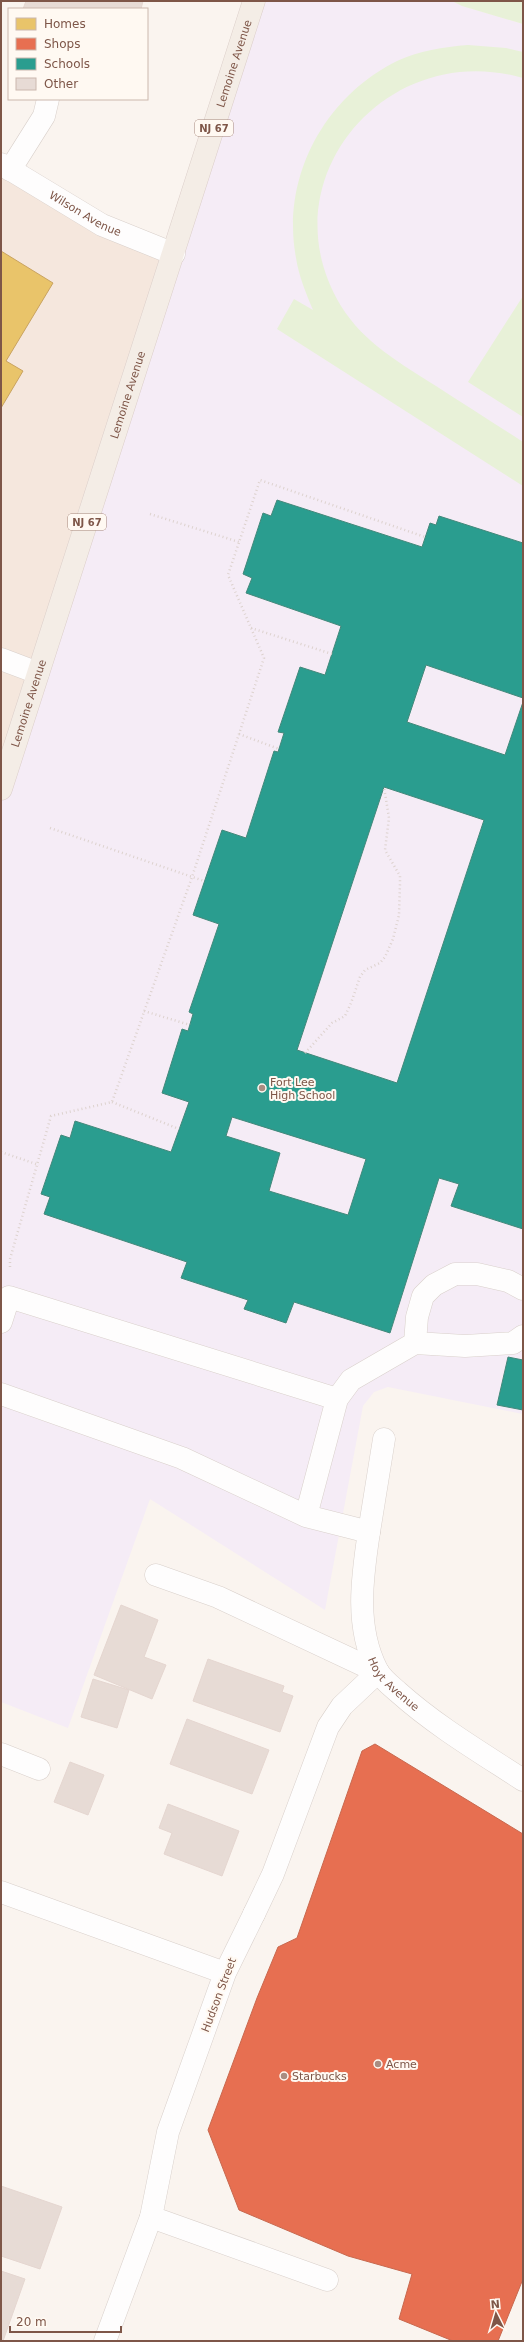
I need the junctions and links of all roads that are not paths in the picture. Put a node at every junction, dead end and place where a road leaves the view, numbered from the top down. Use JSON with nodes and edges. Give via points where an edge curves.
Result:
{"nodes":[{"id":1,"x":254,"y":1,"type":"edge"},
{"id":2,"x":48,"y":100,"type":"edge"},
{"id":3,"x":5,"y":167,"type":"edge"},
{"id":4,"x":174,"y":254,"type":"junction"},
{"id":5,"x":1,"y":659,"type":"edge"},
{"id":6,"x":38,"y":673,"type":"junction"},
{"id":7,"x":1,"y":789,"type":"edge"},
{"id":8,"x":523,"y":1288,"type":"edge"},
{"id":9,"x":1,"y":1322,"type":"edge"},
{"id":10,"x":523,"y":1336,"type":"edge"},
{"id":11,"x":414,"y":1343,"type":"junction"},
{"id":12,"x":1,"y":1394,"type":"edge"},
{"id":13,"x":337,"y":1399,"type":"junction"},
{"id":14,"x":384,"y":1440,"type":"dead end"},
{"id":15,"x":306,"y":1516,"type":"junction"},
{"id":16,"x":369,"y":1532,"type":"junction"},
{"id":17,"x":156,"y":1574,"type":"dead end"},
{"id":18,"x":378,"y":1672,"type":"junction"},
{"id":19,"x":1,"y":1754,"type":"edge"},
{"id":20,"x":39,"y":1769,"type":"dead end"},
{"id":21,"x":523,"y":1780,"type":"edge"},
{"id":22,"x":1,"y":1892,"type":"edge"},
{"id":23,"x":225,"y":1973,"type":"junction"},
{"id":24,"x":151,"y":2217,"type":"junction"},
{"id":25,"x":327,"y":2280,"type":"dead end"},
{"id":26,"x":105,"y":2341,"type":"edge"}],
"edges":[{"from":1,"to":4,"type":"main road","name":"Lemoine Avenue","number":"NJ 67"},
{"from":2,"to":3,"type":"street","via":[[44,116]]},
{"from":3,"to":4,"type":"street","name":"Wilson Avenue","via":[[102,225]]},
{"from":4,"to":6,"type":"main road","name":"Lemoine Avenue","number":"NJ 67"},
{"from":5,"to":6,"type":"street"},
{"from":6,"to":7,"type":"main road","name":"Lemoine Avenue","number":"NJ 67"},
{"from":8,"to":11,"type":"street","via":[[508,1281],[477,1274],[455,1274],[434,1285],[423,1296],[416,1317]]},
{"from":9,"to":13,"type":"street","via":[[9,1296]]},
{"from":10,"to":11,"type":"street","via":[[513,1343],[465,1346]]},
{"from":11,"to":13,"type":"street","via":[[351,1380]]},
{"from":12,"to":15,"type":"street","via":[[182,1458]]},
{"from":13,"to":15,"type":"street"},
{"from":14,"to":16,"type":"street","name":"Hoyt Avenue"},
{"from":15,"to":16,"type":"street"},
{"from":16,"to":18,"type":"street","name":"Hoyt Avenue","via":[[362,1582],[363,1620],[365,1640]]},
{"from":17,"to":18,"type":"street","via":[[218,1597]]},
{"from":18,"to":21,"type":"street","name":"Hoyt Avenue","via":[[438,1724]]},
{"from":18,"to":23,"type":"street","name":"Hudson Street","via":[[342,1706],[328,1727],[273,1874]]},
{"from":19,"to":20,"type":"street"},
{"from":22,"to":23,"type":"street"},
{"from":23,"to":24,"type":"street","name":"Hudson Street","via":[[168,2132]]},
{"from":24,"to":25,"type":"street"},
{"from":24,"to":26,"type":"street","name":"Hudson Street"}]}
